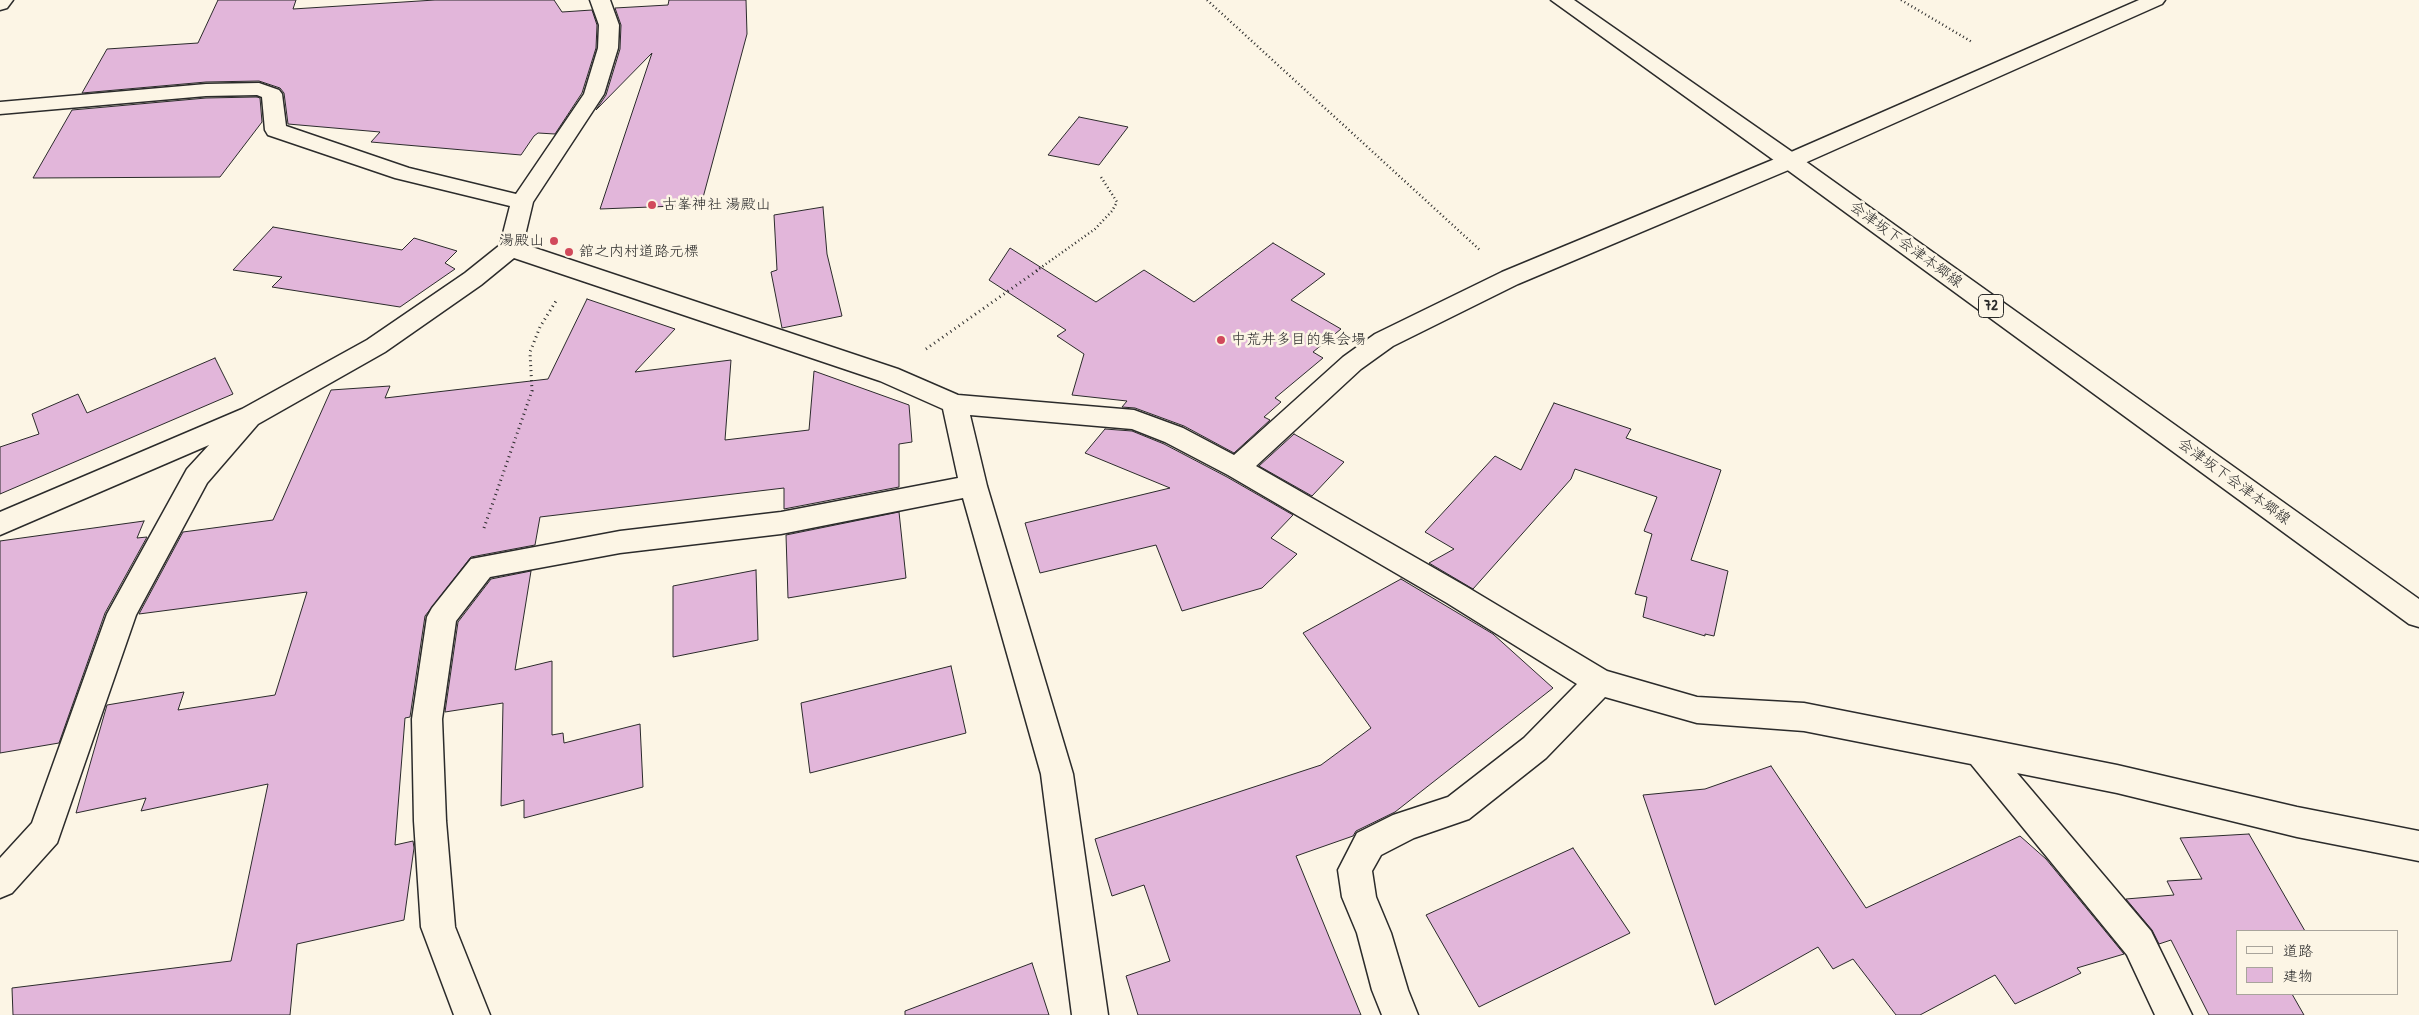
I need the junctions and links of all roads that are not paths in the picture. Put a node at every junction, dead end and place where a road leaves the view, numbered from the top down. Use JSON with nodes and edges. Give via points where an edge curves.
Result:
{"nodes":[{"id":1,"x":3,"y":0,"type":"edge"},
{"id":2,"x":600,"y":0,"type":"edge"},
{"id":3,"x":1561,"y":0,"type":"edge"},
{"id":4,"x":2155,"y":0,"type":"edge"},
{"id":5,"x":0,"y":4,"type":"edge"},
{"id":6,"x":0,"y":108,"type":"edge"},
{"id":7,"x":1790,"y":161,"type":"junction"},
{"id":8,"x":522,"y":202,"type":"junction"},
{"id":9,"x":511,"y":248,"type":"junction"},
{"id":10,"x":955,"y":404,"type":"junction"},
{"id":11,"x":251,"y":416,"type":"junction"},
{"id":12,"x":1237,"y":468,"type":"junction"},
{"id":13,"x":973,"y":486,"type":"junction"},
{"id":14,"x":0,"y":524,"type":"edge"},
{"id":15,"x":2419,"y":615,"type":"edge"},
{"id":16,"x":1600,"y":682,"type":"junction"},
{"id":17,"x":1981,"y":753,"type":"junction"},
{"id":18,"x":2419,"y":846,"type":"edge"},
{"id":19,"x":0,"y":882,"type":"edge"},
{"id":20,"x":472,"y":1015,"type":"edge"},
{"id":21,"x":1090,"y":1015,"type":"edge"},
{"id":22,"x":1400,"y":1015,"type":"edge"},
{"id":23,"x":2174,"y":1015,"type":"edge"}],
"edges":[{"from":1,"to":5,"type":"street"},
{"from":2,"to":8,"type":"street","via":[[609,25],[608,48],[594,94]]},
{"from":3,"to":7,"type":"street","name":"会津坂下会津本郷線","number":"72"},
{"from":4,"to":7,"type":"street"},
{"from":6,"to":8,"type":"street","via":[[206,90],[259,89],[272,94],[276,130],[403,173]]},
{"from":7,"to":12,"type":"street","via":[[1510,278],[1384,340],[1352,362]]},
{"from":7,"to":15,"type":"street","name":"会津坂下会津本郷線","number":"72"},
{"from":8,"to":9,"type":"street"},
{"from":9,"to":10,"type":"street","via":[[889,375]]},
{"from":9,"to":11,"type":"street","via":[[473,280],[376,346]]},
{"from":10,"to":12,"type":"street","via":[[1134,420],[1174,435]]},
{"from":10,"to":13,"type":"street"},
{"from":11,"to":14,"type":"street"},
{"from":11,"to":19,"type":"street","via":[[197,476],[168,526],[122,614],[45,832]]},
{"from":12,"to":16,"type":"street","via":[[1458,595]]},
{"from":13,"to":20,"type":"street","via":[[781,523],[620,542],[481,567],[442,617],[428,719],[430,821],[438,927]]},
{"from":13,"to":21,"type":"street","via":[[1057,774]]},
{"from":16,"to":17,"type":"street","via":[[1698,710],[1804,717]]},
{"from":16,"to":22,"type":"street","via":[[1535,748],[1458,808],[1404,826],[1369,844],[1355,870],[1359,897]]},
{"from":17,"to":18,"type":"street","via":[[2117,779],[2297,822]]},
{"from":17,"to":23,"type":"street","via":[[2139,943]]}]}
